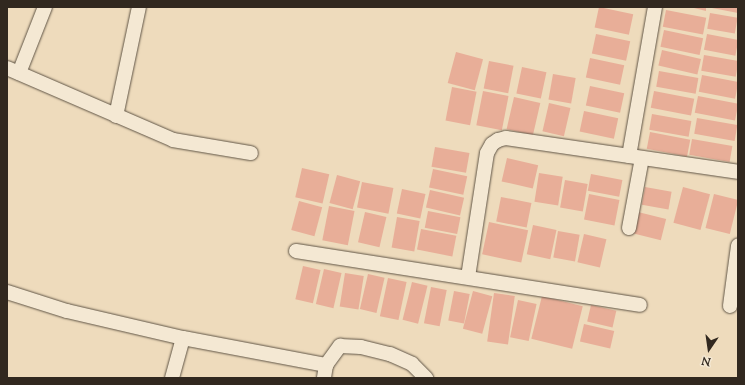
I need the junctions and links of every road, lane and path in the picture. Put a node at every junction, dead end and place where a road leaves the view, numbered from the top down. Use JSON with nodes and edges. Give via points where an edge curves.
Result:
{"nodes":[{"id":1,"x":45,"y":7,"type":"edge"},
{"id":2,"x":139,"y":7,"type":"edge"},
{"id":3,"x":655,"y":7,"type":"edge"},
{"id":4,"x":13,"y":71,"type":"edge"},
{"id":5,"x":116,"y":116,"type":"junction"},
{"id":6,"x":251,"y":153,"type":"dead end"},
{"id":7,"x":636,"y":157,"type":"junction"},
{"id":8,"x":738,"y":172,"type":"edge"},
{"id":9,"x":629,"y":228,"type":"dead end"},
{"id":10,"x":738,"y":246,"type":"edge"},
{"id":11,"x":296,"y":251,"type":"dead end"},
{"id":12,"x":468,"y":277,"type":"junction"},
{"id":13,"x":7,"y":292,"type":"edge"},
{"id":14,"x":640,"y":306,"type":"dead end"},
{"id":15,"x":730,"y":306,"type":"dead end"},
{"id":16,"x":184,"y":338,"type":"junction"},
{"id":17,"x":325,"y":371,"type":"edge"},
{"id":18,"x":172,"y":378,"type":"edge"},
{"id":19,"x":426,"y":378,"type":"edge"}],
"edges":[{"from":1,"to":4,"type":"street"},
{"from":2,"to":5,"type":"street"},
{"from":3,"to":7,"type":"street"},
{"from":4,"to":5,"type":"street"},
{"from":5,"to":6,"type":"street","via":[[173,140]]},
{"from":7,"to":8,"type":"street"},
{"from":7,"to":9,"type":"street"},
{"from":7,"to":12,"type":"street","via":[[506,138],[492,144],[487,153]]},
{"from":10,"to":15,"type":"street"},
{"from":11,"to":12,"type":"street"},
{"from":12,"to":14,"type":"street"},
{"from":13,"to":16,"type":"street","via":[[67,311]]},
{"from":16,"to":17,"type":"street"},
{"from":16,"to":18,"type":"street"},
{"from":17,"to":19,"type":"street","via":[[340,346],[361,347],[390,354],[412,364]]}]}
